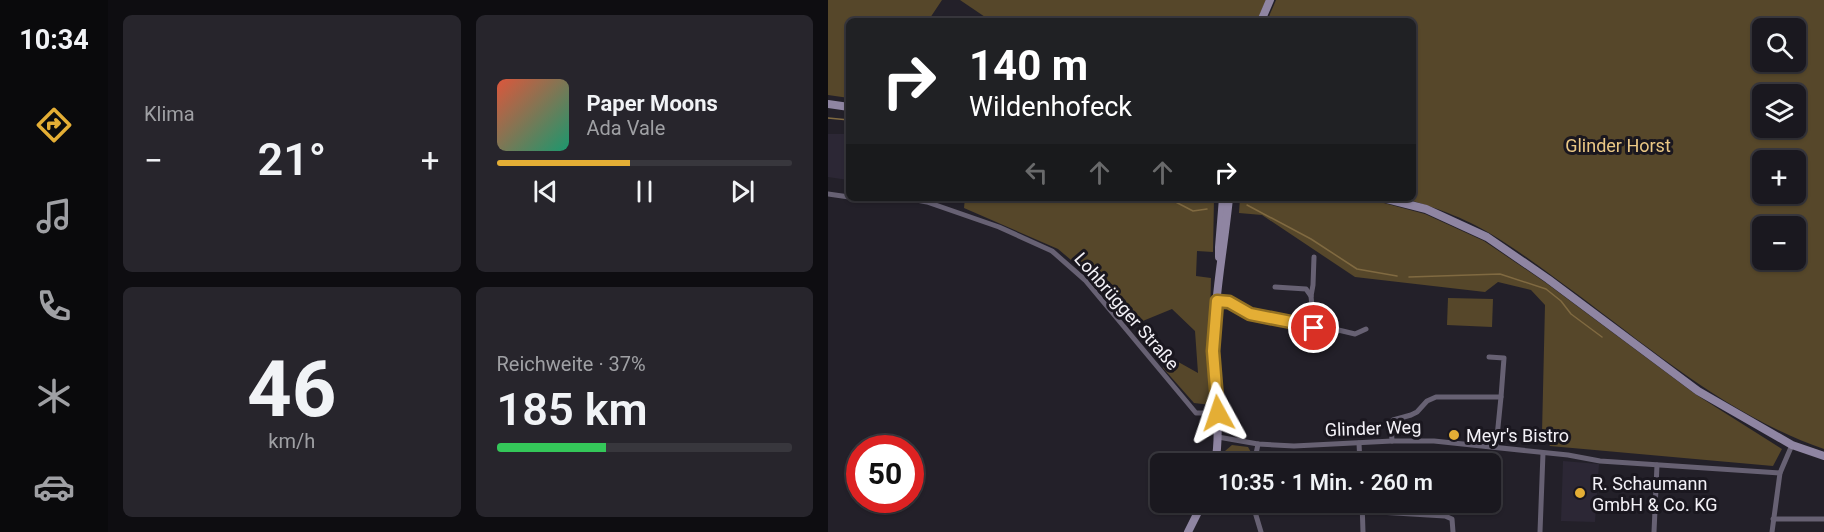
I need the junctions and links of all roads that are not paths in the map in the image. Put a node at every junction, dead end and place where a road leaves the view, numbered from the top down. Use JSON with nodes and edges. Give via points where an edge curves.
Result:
{"nodes":[{"id":1,"x":1270,"y":0,"type":"edge"},
{"id":2,"x":1262,"y":18,"type":"edge"},
{"id":3,"x":828,"y":104,"type":"edge"},
{"id":4,"x":846,"y":107,"type":"edge"},
{"id":5,"x":828,"y":194,"type":"edge"},
{"id":6,"x":846,"y":197,"type":"edge"},
{"id":7,"x":922,"y":201,"type":"edge"},
{"id":8,"x":1228,"y":201,"type":"edge"},
{"id":9,"x":1395,"y":201,"type":"edge"},
{"id":10,"x":1314,"y":257,"type":"dead end"},
{"id":11,"x":1275,"y":287,"type":"dead end"},
{"id":12,"x":1311,"y":296,"type":"junction"},
{"id":13,"x":1217,"y":301,"type":"junction"},
{"id":14,"x":1314,"y":328,"type":"junction"},
{"id":15,"x":1366,"y":329,"type":"dead end"},
{"id":16,"x":1489,"y":357,"type":"dead end"},
{"id":17,"x":1501,"y":397,"type":"junction"},
{"id":18,"x":1218,"y":413,"type":"junction"},
{"id":19,"x":1218,"y":437,"type":"junction"},
{"id":20,"x":1392,"y":441,"type":"junction"},
{"id":21,"x":1359,"y":443,"type":"junction"},
{"id":22,"x":1258,"y":444,"type":"junction"},
{"id":23,"x":1792,"y":445,"type":"junction"},
{"id":24,"x":1496,"y":447,"type":"junction"},
{"id":25,"x":1216,"y":453,"type":"edge"},
{"id":26,"x":1256,"y":453,"type":"edge"},
{"id":27,"x":1359,"y":453,"type":"edge"},
{"id":28,"x":1543,"y":453,"type":"junction"},
{"id":29,"x":1824,"y":456,"type":"edge"},
{"id":30,"x":1657,"y":465,"type":"junction"},
{"id":31,"x":1780,"y":473,"type":"junction"},
{"id":32,"x":1198,"y":513,"type":"edge"},
{"id":33,"x":1255,"y":513,"type":"edge"},
{"id":34,"x":1362,"y":513,"type":"edge"},
{"id":35,"x":1395,"y":513,"type":"edge"},
{"id":36,"x":1773,"y":519,"type":"junction"},
{"id":37,"x":1824,"y":519,"type":"edge"},
{"id":38,"x":1188,"y":532,"type":"edge"},
{"id":39,"x":1261,"y":532,"type":"edge"},
{"id":40,"x":1363,"y":532,"type":"edge"},
{"id":41,"x":1453,"y":532,"type":"edge"},
{"id":42,"x":1540,"y":532,"type":"edge"},
{"id":43,"x":1654,"y":532,"type":"edge"},
{"id":44,"x":1772,"y":532,"type":"edge"}],
"edges":[{"from":1,"to":2,"type":"main road"},
{"from":3,"to":4,"type":"main road"},
{"from":5,"to":6,"type":"street"},
{"from":7,"to":18,"type":"street","name":"Lohbrügger Straße","via":[[1052,251],[1085,280],[1196,413]]},
{"from":8,"to":13,"type":"main road"},
{"from":9,"to":23,"type":"main road","via":[[1426,209],[1487,237],[1698,390]]},
{"from":10,"to":12,"type":"street"},
{"from":11,"to":12,"type":"street","via":[[1306,289]]},
{"from":12,"to":14,"type":"street"},
{"from":13,"to":14,"type":"street","via":[[1229,302],[1250,314]]},
{"from":13,"to":18,"type":"main road","via":[[1213,351]]},
{"from":14,"to":15,"type":"street","via":[[1355,334]]},
{"from":16,"to":17,"type":"street","via":[[1504,358]]},
{"from":17,"to":20,"type":"street","via":[[1431,398],[1417,412],[1393,420]]},
{"from":17,"to":24,"type":"street"},
{"from":18,"to":19,"type":"main road"},
{"from":19,"to":22,"type":"street","name":"Glinder Weg"},
{"from":19,"to":25,"type":"main road"},
{"from":20,"to":21,"type":"street","name":"Glinder Weg"},
{"from":20,"to":24,"type":"street","name":"Glinder Weg"},
{"from":21,"to":22,"type":"street","name":"Glinder Weg"},
{"from":21,"to":27,"type":"street"},
{"from":22,"to":26,"type":"street"},
{"from":23,"to":29,"type":"main road"},
{"from":23,"to":31,"type":"street"},
{"from":24,"to":28,"type":"street","name":"Glinder Weg"},
{"from":28,"to":30,"type":"street","name":"Glinder Weg"},
{"from":28,"to":42,"type":"street"},
{"from":30,"to":31,"type":"street","name":"Glinder Weg"},
{"from":30,"to":43,"type":"street"},
{"from":31,"to":36,"type":"street"},
{"from":32,"to":38,"type":"main road"},
{"from":33,"to":39,"type":"street"},
{"from":34,"to":40,"type":"street"},
{"from":35,"to":41,"type":"street","via":[[1445,516],[1452,519]]},
{"from":36,"to":37,"type":"street"},
{"from":36,"to":44,"type":"street"}]}
